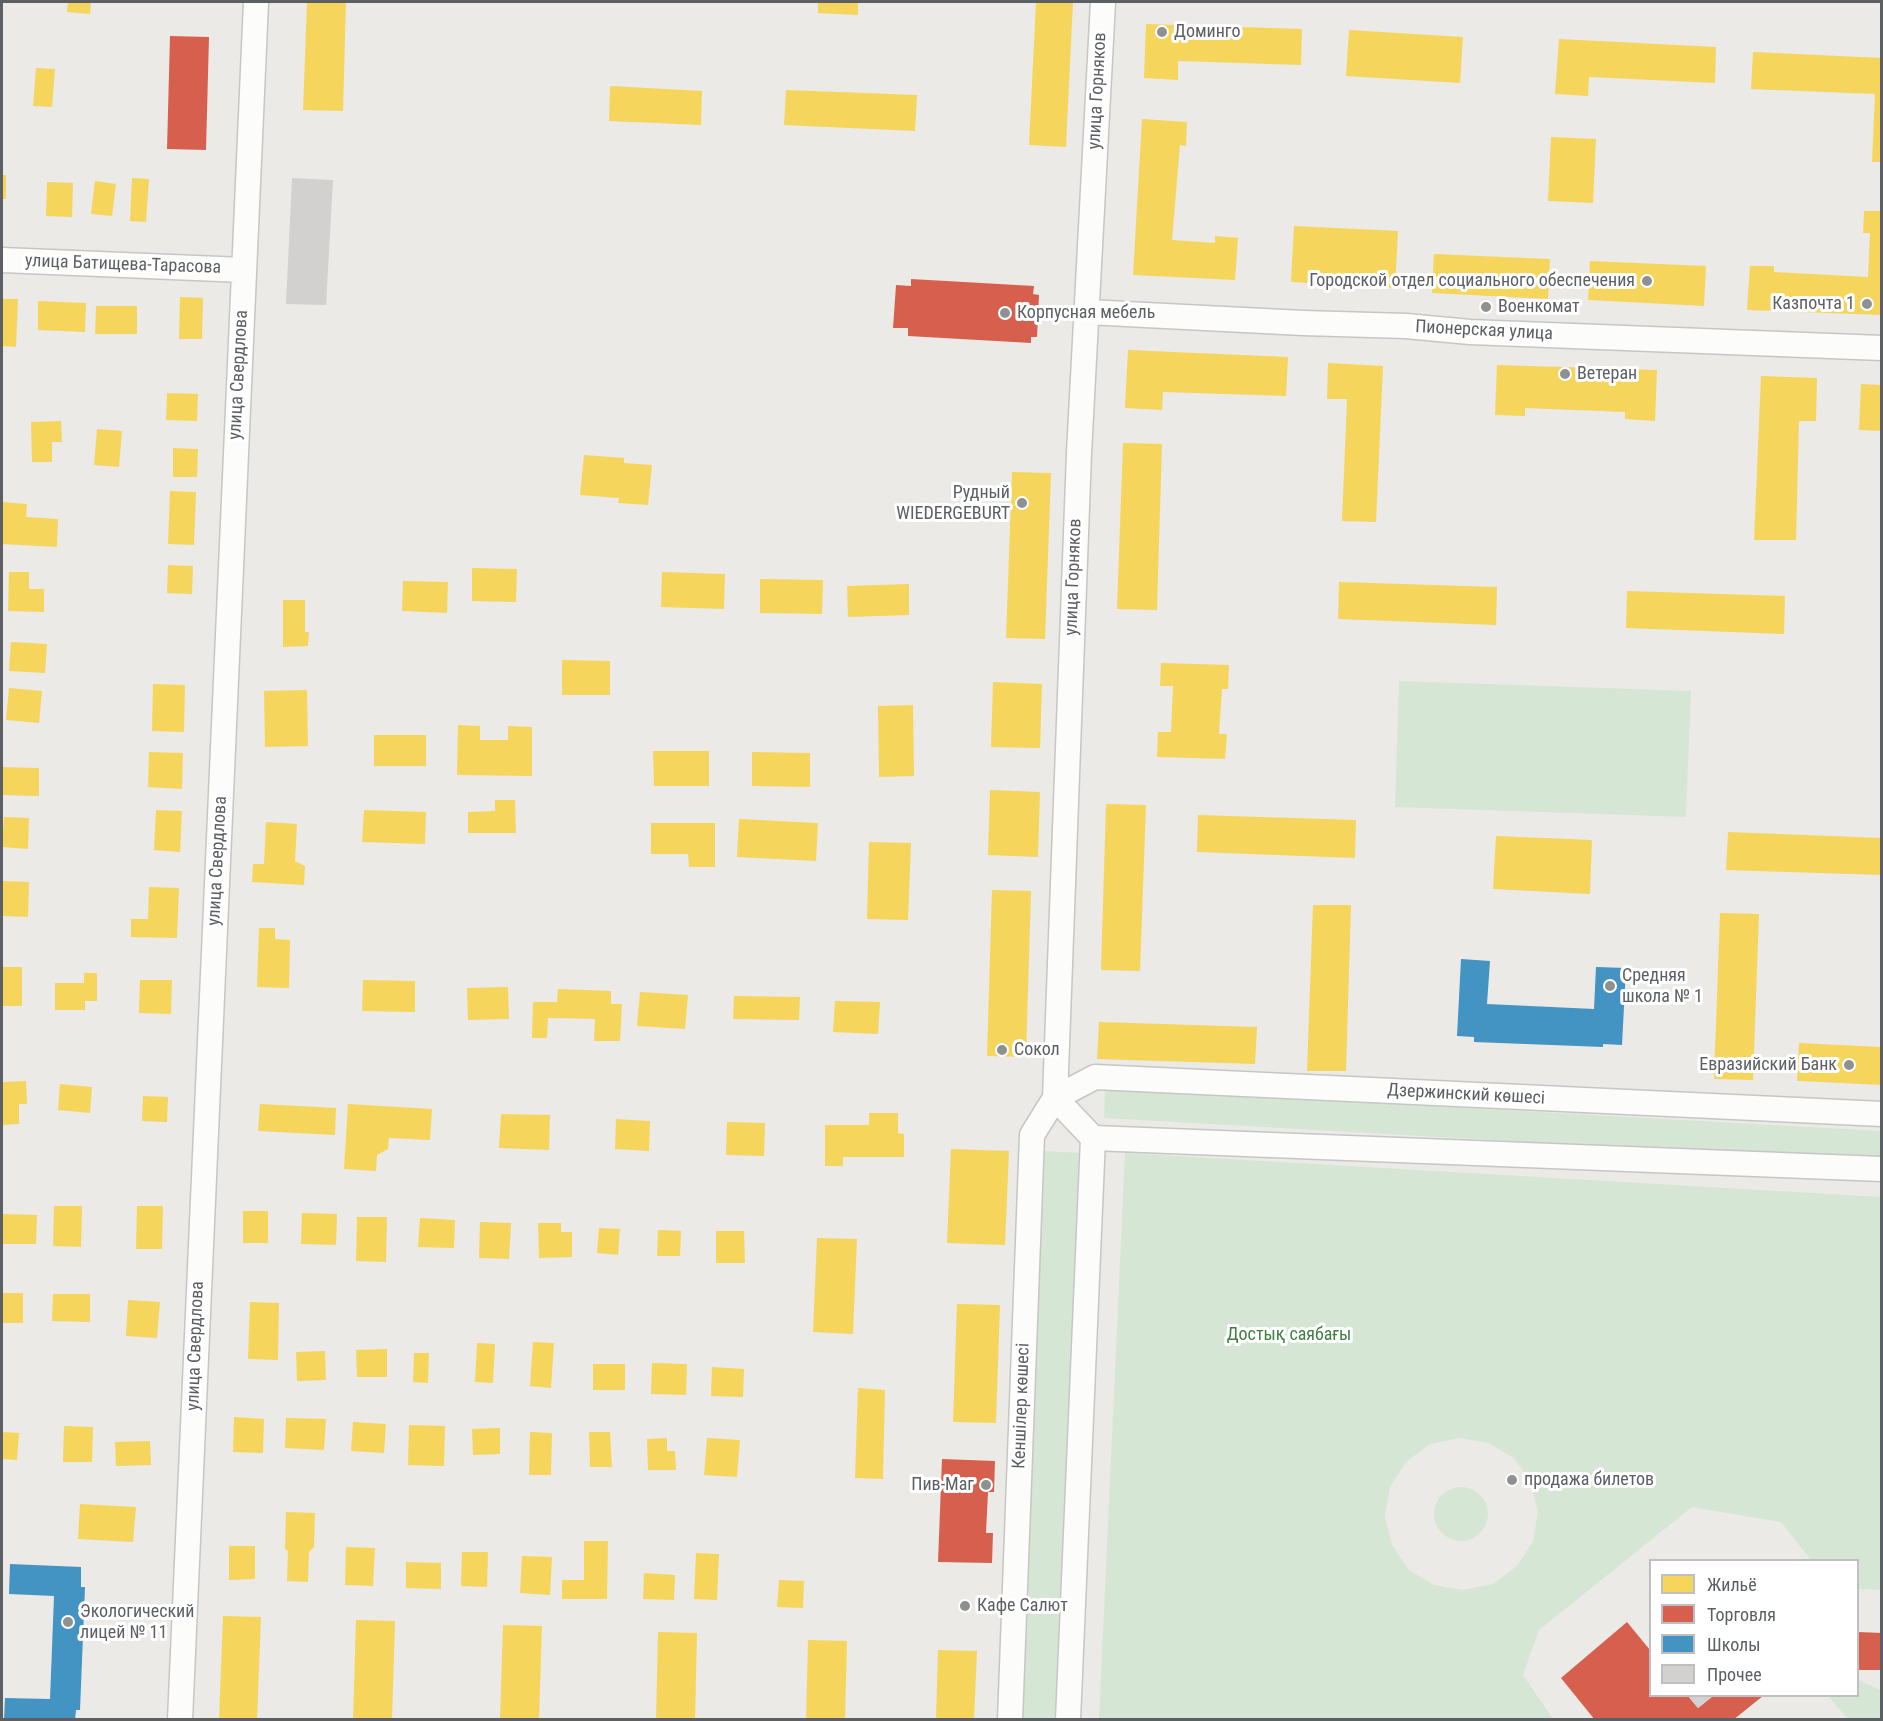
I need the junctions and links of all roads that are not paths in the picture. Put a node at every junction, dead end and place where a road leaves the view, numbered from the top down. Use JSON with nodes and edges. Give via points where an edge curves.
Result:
{"nodes":[{"id":1,"x":255,"y":2,"type":"edge"},
{"id":2,"x":1103,"y":2,"type":"edge"},
{"id":3,"x":2,"y":260,"type":"edge"},
{"id":4,"x":244,"y":270,"type":"junction"},
{"id":5,"x":1087,"y":312,"type":"junction"},
{"id":6,"x":1881,"y":348,"type":"edge"},
{"id":7,"x":1056,"y":1098,"type":"junction"},
{"id":8,"x":1881,"y":1114,"type":"edge"},
{"id":9,"x":1093,"y":1138,"type":"junction"},
{"id":10,"x":1881,"y":1169,"type":"edge"},
{"id":11,"x":180,"y":1719,"type":"edge"},
{"id":12,"x":1010,"y":1719,"type":"edge"},
{"id":13,"x":1068,"y":1719,"type":"edge"}],
"edges":[{"from":1,"to":4,"type":"street","name":"улица Свердлова"},
{"from":2,"to":5,"type":"street","name":"улица Горняков"},
{"from":3,"to":4,"type":"street","name":"улица Батищева-Тарасова"},
{"from":4,"to":11,"type":"street","name":"улица Свердлова"},
{"from":5,"to":6,"type":"street","name":"Пионерская улица"},
{"from":5,"to":7,"type":"street","name":"улица Горняков"},
{"from":7,"to":8,"type":"street","name":"Дзержинский көшесі","via":[[1095,1077]]},
{"from":7,"to":9,"type":"street"},
{"from":7,"to":12,"type":"street","name":"Кеншілер көшесі","via":[[1032,1135]]},
{"from":9,"to":10,"type":"street"},
{"from":9,"to":13,"type":"street"}]}
